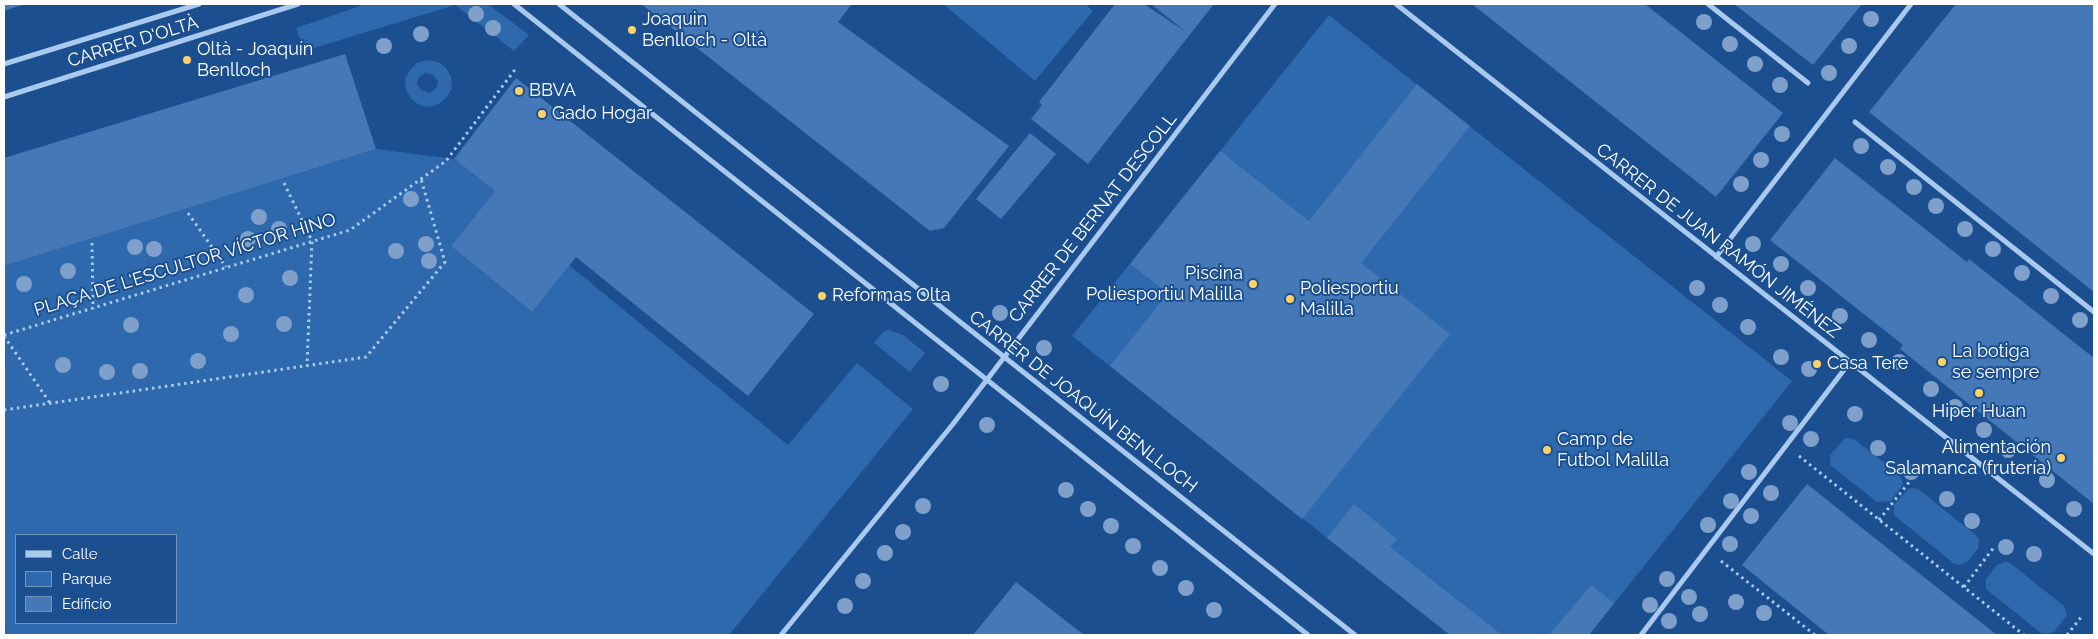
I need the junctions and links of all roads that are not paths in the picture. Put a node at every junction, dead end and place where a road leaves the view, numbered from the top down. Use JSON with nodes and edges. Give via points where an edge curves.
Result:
{"nodes":[{"id":1,"x":199,"y":4,"type":"edge"},
{"id":2,"x":298,"y":4,"type":"edge"},
{"id":3,"x":514,"y":4,"type":"edge"},
{"id":4,"x":559,"y":4,"type":"edge"},
{"id":5,"x":1275,"y":4,"type":"edge"},
{"id":6,"x":1396,"y":4,"type":"edge"},
{"id":7,"x":1708,"y":4,"type":"edge"},
{"id":8,"x":1911,"y":4,"type":"edge"},
{"id":9,"x":4,"y":64,"type":"edge"},
{"id":10,"x":1808,"y":83,"type":"dead end"},
{"id":11,"x":4,"y":97,"type":"edge"},
{"id":12,"x":1855,"y":122,"type":"dead end"},
{"id":13,"x":1716,"y":257,"type":"junction"},
{"id":14,"x":2094,"y":312,"type":"edge"},
{"id":15,"x":1003,"y":357,"type":"junction"},
{"id":16,"x":1850,"y":362,"type":"junction"},
{"id":17,"x":986,"y":379,"type":"junction"},
{"id":18,"x":2094,"y":554,"type":"edge"},
{"id":19,"x":781,"y":635,"type":"edge"},
{"id":20,"x":1308,"y":635,"type":"edge"},
{"id":21,"x":1355,"y":635,"type":"edge"},
{"id":22,"x":1641,"y":635,"type":"edge"}],
"edges":[{"from":1,"to":9,"type":"street","name":"CARRER D'OLTÀ"},
{"from":2,"to":11,"type":"street","name":"CARRER D'OLTÀ"},
{"from":3,"to":17,"type":"street"},
{"from":4,"to":15,"type":"street","name":"CARRER DE JOAQUÍN BENLLOCH"},
{"from":5,"to":15,"type":"street","name":"CARRER DE BERNAT DESCOLL"},
{"from":6,"to":13,"type":"street","name":"CARRER DE JUAN RAMÓN JIMÉNEZ"},
{"from":7,"to":10,"type":"street"},
{"from":8,"to":13,"type":"street"},
{"from":12,"to":14,"type":"street"},
{"from":13,"to":16,"type":"street","name":"CARRER DE JUAN RAMÓN JIMÉNEZ"},
{"from":15,"to":17,"type":"street","name":"CARRER DE BERNAT DESCOLL"},
{"from":15,"to":21,"type":"street","name":"CARRER DE JOAQUÍN BENLLOCH"},
{"from":16,"to":18,"type":"street","name":"CARRER DE JUAN RAMÓN JIMÉNEZ"},
{"from":16,"to":22,"type":"street"},
{"from":17,"to":19,"type":"street","name":"CARRER DE BERNAT DESCOLL"},
{"from":17,"to":20,"type":"street"}]}
